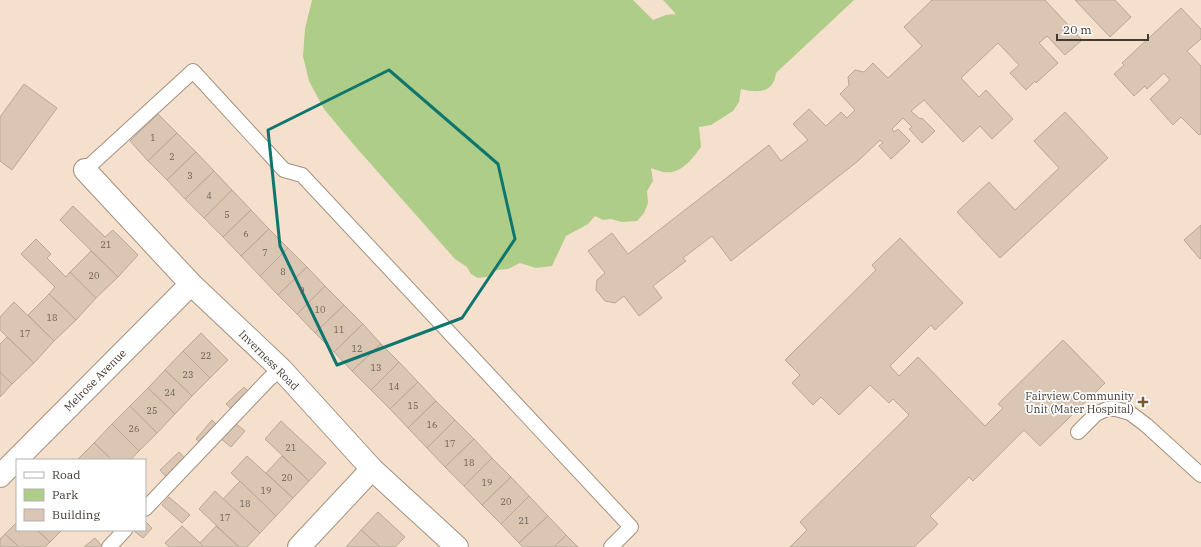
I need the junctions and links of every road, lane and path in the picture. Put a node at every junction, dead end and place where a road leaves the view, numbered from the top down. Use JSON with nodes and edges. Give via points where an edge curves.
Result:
{"nodes":[{"id":1,"x":85,"y":170,"type":"joint"},
{"id":2,"x":191,"y":284,"type":"junction"},
{"id":3,"x":281,"y":369,"type":"junction"},
{"id":4,"x":1078,"y":432,"type":"dead end"},
{"id":5,"x":17,"y":459,"type":"edge"},
{"id":6,"x":16,"y":460,"type":"edge"},
{"id":7,"x":372,"y":469,"type":"junction"},
{"id":8,"x":1201,"y":475,"type":"edge"},
{"id":9,"x":0,"y":476,"type":"edge"},
{"id":10,"x":146,"y":508,"type":"edge"},
{"id":11,"x":124,"y":531,"type":"edge"},
{"id":12,"x":109,"y":547,"type":"edge"},
{"id":13,"x":300,"y":547,"type":"edge"},
{"id":14,"x":457,"y":547,"type":"edge"},
{"id":15,"x":611,"y":547,"type":"edge"}],
"edges":[{"from":1,"to":2,"type":"street","name":"Inverness Road"},
{"from":1,"to":15,"type":"lane","via":[[193,71],[284,170],[302,174],[631,527]]},
{"from":2,"to":3,"type":"street","name":"Inverness Road"},
{"from":2,"to":5,"type":"street","name":"Melrose Avenue"},
{"from":3,"to":7,"type":"street","name":"Inverness Road"},
{"from":3,"to":10,"type":"lane","via":[[269,378]]},
{"from":4,"to":8,"type":"lane","via":[[1096,414],[1106,409],[1130,413]]},
{"from":6,"to":9,"type":"street","name":"Melrose Avenue"},
{"from":7,"to":13,"type":"street"},
{"from":7,"to":14,"type":"street","name":"Inverness Road"},
{"from":11,"to":12,"type":"lane"}]}
